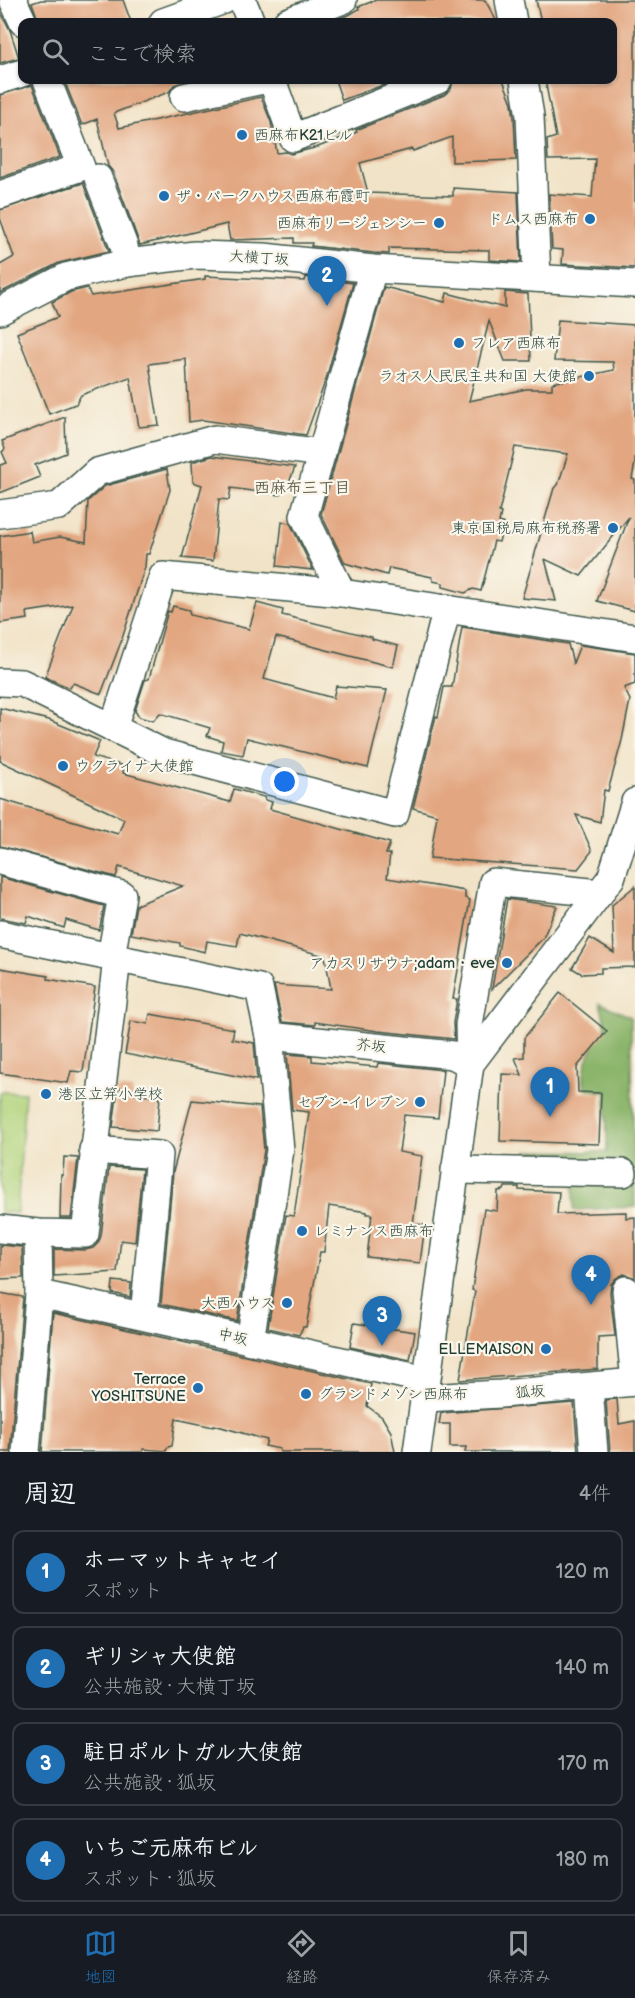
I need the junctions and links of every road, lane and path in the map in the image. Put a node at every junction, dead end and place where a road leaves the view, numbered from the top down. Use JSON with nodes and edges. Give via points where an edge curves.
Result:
{"nodes":[{"id":1,"x":13,"y":0,"type":"edge"},
{"id":2,"x":224,"y":0,"type":"edge"},
{"id":3,"x":242,"y":0,"type":"edge"},
{"id":4,"x":343,"y":0,"type":"edge"},
{"id":5,"x":509,"y":0,"type":"edge"},
{"id":6,"x":21,"y":18,"type":"edge"},
{"id":7,"x":174,"y":18,"type":"edge"},
{"id":8,"x":249,"y":18,"type":"edge"},
{"id":9,"x":297,"y":18,"type":"edge"},
{"id":10,"x":512,"y":18,"type":"edge"},
{"id":11,"x":18,"y":74,"type":"edge"},
{"id":12,"x":0,"y":81,"type":"edge"},
{"id":13,"x":49,"y":84,"type":"edge"},
{"id":14,"x":244,"y":84,"type":"edge"},
{"id":15,"x":273,"y":84,"type":"edge"},
{"id":16,"x":428,"y":84,"type":"edge"},
{"id":17,"x":525,"y":84,"type":"edge"},
{"id":18,"x":184,"y":97,"type":"dead end"},
{"id":19,"x":98,"y":178,"type":"dead end"},
{"id":20,"x":0,"y":195,"type":"edge"},
{"id":21,"x":127,"y":263,"type":"junction"},
{"id":22,"x":373,"y":269,"type":"junction"},
{"id":23,"x":537,"y":278,"type":"junction"},
{"id":24,"x":635,"y":284,"type":"edge"},
{"id":25,"x":0,"y":311,"type":"edge"},
{"id":26,"x":322,"y":453,"type":"junction"},
{"id":27,"x":0,"y":514,"type":"edge"},
{"id":28,"x":342,"y":592,"type":"junction"},
{"id":29,"x":447,"y":608,"type":"junction"},
{"id":30,"x":635,"y":638,"type":"edge"},
{"id":31,"x":0,"y":682,"type":"edge"},
{"id":32,"x":114,"y":728,"type":"junction"},
{"id":33,"x":635,"y":802,"type":"edge"},
{"id":34,"x":0,"y":861,"type":"edge"},
{"id":35,"x":600,"y":893,"type":"junction"},
{"id":36,"x":0,"y":934,"type":"edge"},
{"id":37,"x":114,"y":958,"type":"junction"},
{"id":38,"x":270,"y":1036,"type":"junction"},
{"id":39,"x":470,"y":1064,"type":"junction"},
{"id":40,"x":93,"y":1150,"type":"junction"},
{"id":41,"x":455,"y":1170,"type":"junction"},
{"id":42,"x":623,"y":1173,"type":"dead end"},
{"id":43,"x":0,"y":1229,"type":"edge"},
{"id":44,"x":38,"y":1233,"type":"junction"},
{"id":45,"x":626,"y":1290,"type":"dead end"},
{"id":46,"x":39,"y":1294,"type":"junction"},
{"id":47,"x":144,"y":1316,"type":"junction"},
{"id":48,"x":250,"y":1341,"type":"junction"},
{"id":49,"x":635,"y":1382,"type":"edge"},
{"id":50,"x":589,"y":1387,"type":"junction"},
{"id":51,"x":425,"y":1389,"type":"junction"},
{"id":52,"x":26,"y":1452,"type":"edge"},
{"id":53,"x":417,"y":1452,"type":"edge"},
{"id":54,"x":594,"y":1452,"type":"edge"}],
"edges":[{"from":1,"to":6,"type":"street"},
{"from":2,"to":7,"type":"street"},
{"from":3,"to":8,"type":"street"},
{"from":4,"to":9,"type":"street"},
{"from":5,"to":10,"type":"street"},
{"from":11,"to":12,"type":"street"},
{"from":13,"to":20,"type":"street","via":[[81,166]]},
{"from":14,"to":18,"type":"street"},
{"from":15,"to":16,"type":"street","via":[[293,138]]},
{"from":17,"to":23,"type":"street","via":[[530,116]]},
{"from":19,"to":21,"type":"street"},
{"from":21,"to":22,"type":"street","name":"大横丁坂","via":[[195,255],[264,257]]},
{"from":21,"to":25,"type":"street","name":"大横丁坂","via":[[66,277]]},
{"from":22,"to":23,"type":"street","name":"大横丁坂"},
{"from":22,"to":26,"type":"street"},
{"from":23,"to":24,"type":"street","name":"大横丁坂"},
{"from":26,"to":27,"type":"street","via":[[215,439],[97,472],[59,506]]},
{"from":26,"to":28,"type":"street","via":[[304,516]]},
{"from":28,"to":29,"type":"street"},
{"from":28,"to":32,"type":"street","via":[[163,576]]},
{"from":29,"to":30,"type":"street"},
{"from":29,"to":32,"type":"street","via":[[395,814],[164,753]]},
{"from":31,"to":32,"type":"street","via":[[22,683]]},
{"from":33,"to":35,"type":"street","via":[[611,878]]},
{"from":34,"to":37,"type":"street","via":[[123,895]]},
{"from":35,"to":39,"type":"street"},
{"from":35,"to":39,"type":"street","via":[[493,882],[469,1025]]},
{"from":36,"to":37,"type":"street"},
{"from":37,"to":38,"type":"street","via":[[259,988]]},
{"from":37,"to":40,"type":"street"},
{"from":38,"to":39,"type":"street","name":"芥坂","via":[[453,1055]]},
{"from":38,"to":48,"type":"street","via":[[280,1150]]},
{"from":39,"to":41,"type":"street"},
{"from":40,"to":44,"type":"street","via":[[85,1234]]},
{"from":40,"to":47,"type":"street","via":[[159,1155]]},
{"from":41,"to":42,"type":"street"},
{"from":41,"to":51,"type":"street"},
{"from":43,"to":44,"type":"street"},
{"from":44,"to":46,"type":"street"},
{"from":45,"to":49,"type":"street"},
{"from":46,"to":47,"type":"street","name":"中坂"},
{"from":46,"to":52,"type":"street"},
{"from":47,"to":48,"type":"street","name":"中坂"},
{"from":48,"to":51,"type":"street","name":"中坂"},
{"from":49,"to":50,"type":"street","name":"狐坂"},
{"from":50,"to":51,"type":"street","name":"狐坂"},
{"from":50,"to":54,"type":"street"},
{"from":51,"to":53,"type":"street"}]}
